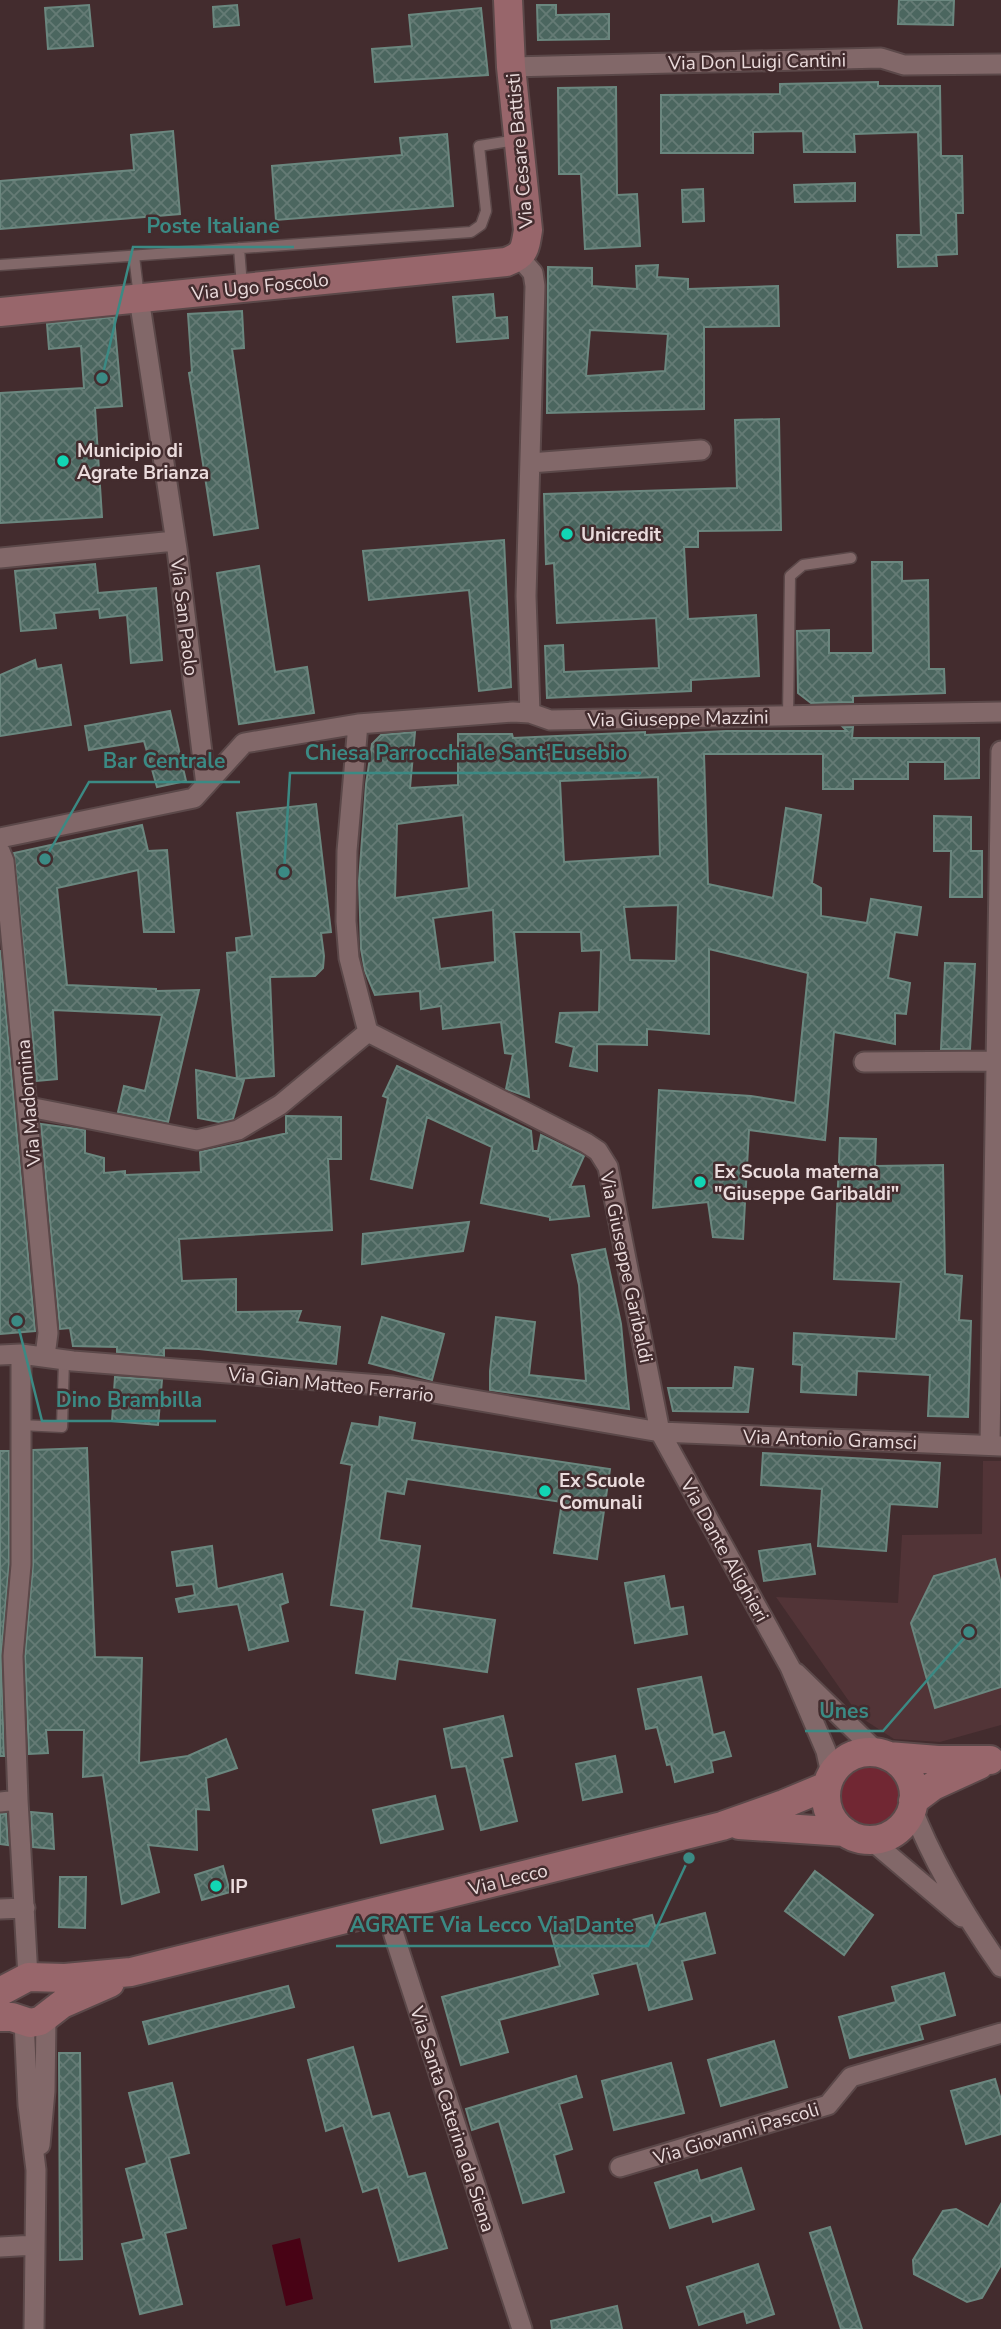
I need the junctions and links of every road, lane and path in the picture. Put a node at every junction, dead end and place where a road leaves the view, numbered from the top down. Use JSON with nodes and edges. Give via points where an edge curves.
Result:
{"nodes":[{"id":1,"x":508,"y":0,"type":"edge"},
{"id":2,"x":1001,"y":64,"type":"edge"},
{"id":3,"x":511,"y":68,"type":"junction"},
{"id":4,"x":518,"y":140,"type":"junction"},
{"id":5,"x":239,"y":248,"type":"junction"},
{"id":6,"x":134,"y":256,"type":"junction"},
{"id":7,"x":519,"y":257,"type":"junction"},
{"id":8,"x":0,"y":265,"type":"edge"},
{"id":9,"x":243,"y":288,"type":"junction"},
{"id":10,"x":139,"y":298,"type":"junction"},
{"id":11,"x":0,"y":312,"type":"edge"},
{"id":12,"x":701,"y":450,"type":"dead end"},
{"id":13,"x":530,"y":463,"type":"junction"},
{"id":14,"x":175,"y":541,"type":"junction"},
{"id":15,"x":0,"y":558,"type":"edge"},
{"id":16,"x":851,"y":558,"type":"dead end"},
{"id":17,"x":1001,"y":712,"type":"edge"},
{"id":18,"x":530,"y":713,"type":"junction"},
{"id":19,"x":789,"y":716,"type":"junction"},
{"id":20,"x":358,"y":724,"type":"junction"},
{"id":21,"x":1001,"y":751,"type":"edge"},
{"id":22,"x":200,"y":791,"type":"junction"},
{"id":23,"x":0,"y":838,"type":"edge"},
{"id":24,"x":0,"y":850,"type":"edge"},
{"id":25,"x":368,"y":1032,"type":"junction"},
{"id":26,"x":996,"y":1061,"type":"junction"},
{"id":27,"x":864,"y":1062,"type":"dead end"},
{"id":28,"x":998,"y":1101,"type":"edge"},
{"id":29,"x":29,"y":1107,"type":"junction"},
{"id":30,"x":21,"y":1354,"type":"junction"},
{"id":31,"x":0,"y":1355,"type":"edge"},
{"id":32,"x":54,"y":1358,"type":"junction"},
{"id":33,"x":21,"y":1425,"type":"junction"},
{"id":34,"x":660,"y":1432,"type":"junction"},
{"id":35,"x":996,"y":1445,"type":"edge"},
{"id":36,"x":790,"y":1667,"type":"junction"},
{"id":37,"x":883,"y":1754,"type":"junction"},
{"id":38,"x":995,"y":1758,"type":"edge"},
{"id":39,"x":829,"y":1780,"type":"junction"},
{"id":40,"x":9,"y":1801,"type":"edge"},
{"id":41,"x":913,"y":1805,"type":"junction"},
{"id":42,"x":722,"y":1826,"type":"junction"},
{"id":43,"x":858,"y":1836,"type":"junction"},
{"id":44,"x":24,"y":1908,"type":"junction"},
{"id":45,"x":0,"y":1909,"type":"edge"},
{"id":46,"x":387,"y":1909,"type":"junction"},
{"id":47,"x":971,"y":1925,"type":"junction"},
{"id":48,"x":1001,"y":1967,"type":"edge"},
{"id":49,"x":131,"y":1972,"type":"junction"},
{"id":50,"x":21,"y":1984,"type":"edge"},
{"id":51,"x":28,"y":2017,"type":"edge"},
{"id":52,"x":1001,"y":2033,"type":"edge"},
{"id":53,"x":620,"y":2167,"type":"dead end"},
{"id":54,"x":35,"y":2245,"type":"junction"},
{"id":55,"x":0,"y":2247,"type":"edge"},
{"id":56,"x":34,"y":2329,"type":"edge"},
{"id":57,"x":522,"y":2329,"type":"edge"}],
"edges":[{"from":1,"to":3,"type":"street","name":"Via Cesare Battisti"},
{"from":2,"to":3,"type":"street","name":"Via Don Luigi Cantini","via":[[904,65],[881,58]]},
{"from":3,"to":4,"type":"street","name":"Via Cesare Battisti"},
{"from":4,"to":5,"type":"lane","via":[[479,146],[486,211],[481,225],[471,232]]},
{"from":4,"to":7,"type":"street","name":"Via Cesare Battisti","via":[[528,230]]},
{"from":5,"to":6,"type":"lane"},
{"from":5,"to":9,"type":"lane"},
{"from":6,"to":8,"type":"lane"},
{"from":6,"to":10,"type":"lane"},
{"from":7,"to":9,"type":"street","name":"Via Ugo Foscolo","via":[[506,262]]},
{"from":7,"to":13,"type":"street","name":"Via Cesare Battisti","via":[[533,273],[536,286]]},
{"from":9,"to":10,"type":"street","name":"Via Ugo Foscolo"},
{"from":10,"to":11,"type":"street","name":"Via Ugo Foscolo"},
{"from":10,"to":14,"type":"street"},
{"from":12,"to":13,"type":"street"},
{"from":13,"to":18,"type":"street","name":"Via Cesare Battisti","via":[[526,596]]},
{"from":14,"to":15,"type":"street","name":"Via San Paolo"},
{"from":14,"to":22,"type":"street","name":"Via San Paolo"},
{"from":16,"to":19,"type":"lane","via":[[803,565],[790,576]]},
{"from":17,"to":19,"type":"street","name":"Via Giuseppe Mazzini"},
{"from":18,"to":19,"type":"street","name":"Via Giuseppe Mazzini","via":[[550,720]]},
{"from":18,"to":20,"type":"street","name":"Via Giuseppe Mazzini"},
{"from":20,"to":22,"type":"street","name":"Via Giuseppe Mazzini","via":[[244,743]]},
{"from":20,"to":25,"type":"street","via":[[346,921],[349,958]]},
{"from":21,"to":26,"type":"street"},
{"from":22,"to":23,"type":"street"},
{"from":24,"to":29,"type":"street","name":"Via Madonnina"},
{"from":25,"to":29,"type":"street","via":[[280,1105],[238,1130],[197,1140]]},
{"from":25,"to":34,"type":"street","name":"Via Giuseppe Garibaldi","via":[[598,1151],[608,1167]]},
{"from":26,"to":27,"type":"street"},
{"from":26,"to":28,"type":"street"},
{"from":28,"to":35,"type":"street"},
{"from":29,"to":32,"type":"street","name":"Via Madonnina"},
{"from":30,"to":31,"type":"street","name":"Via Gian Matteo Ferrario"},
{"from":30,"to":32,"type":"street","name":"Via Gian Matteo Ferrario"},
{"from":30,"to":33,"type":"street"},
{"from":32,"to":33,"type":"lane","via":[[62,1427]]},
{"from":32,"to":34,"type":"street","name":"Via Gian Matteo Ferrario","via":[[393,1387]]},
{"from":33,"to":40,"type":"street","via":[[21,1565]]},
{"from":34,"to":35,"type":"street","name":"Via Antonio Gramsci"},
{"from":34,"to":36,"type":"street","name":"Via Dante Alighieri"},
{"from":36,"to":37,"type":"street","name":"Via Dante Alighieri"},
{"from":36,"to":39,"type":"street","name":"Via Dante Alighieri","via":[[826,1751]]},
{"from":37,"to":38,"type":"street","via":[[938,1760]]},
{"from":37,"to":39,"type":"street","via":[[848,1758]]},
{"from":37,"to":41,"type":"street","via":[[899,1763],[910,1779]]},
{"from":38,"to":41,"type":"street","via":[[933,1786]]},
{"from":39,"to":42,"type":"street","name":"Via Lecco"},
{"from":39,"to":43,"type":"street","via":[[831,1818]]},
{"from":40,"to":44,"type":"street"},
{"from":41,"to":43,"type":"street","via":[[899,1829],[885,1837]]},
{"from":41,"to":47,"type":"street","via":[[932,1854]]},
{"from":42,"to":43,"type":"street","name":"Via Lecco","via":[[771,1826]]},
{"from":42,"to":46,"type":"street","name":"Via Lecco"},
{"from":43,"to":47,"type":"street"},
{"from":44,"to":45,"type":"street"},
{"from":44,"to":50,"type":"street"},
{"from":46,"to":49,"type":"street","name":"Via Lecco"},
{"from":46,"to":57,"type":"street","name":"Via Santa Caterina da Siena"},
{"from":47,"to":48,"type":"street"},
{"from":49,"to":50,"type":"street","name":"Via Lecco"},
{"from":49,"to":51,"type":"street","name":"Via Lecco"},
{"from":50,"to":51,"type":"street","via":[[9,1997],[10,2007]]},
{"from":50,"to":51,"type":"street","via":[[49,1985],[54,1993]]},
{"from":51,"to":54,"type":"street"},
{"from":52,"to":53,"type":"street","name":"Via Giovanni Pascoli","via":[[851,2077],[828,2105]]},
{"from":54,"to":55,"type":"street"},
{"from":54,"to":56,"type":"street"}]}
